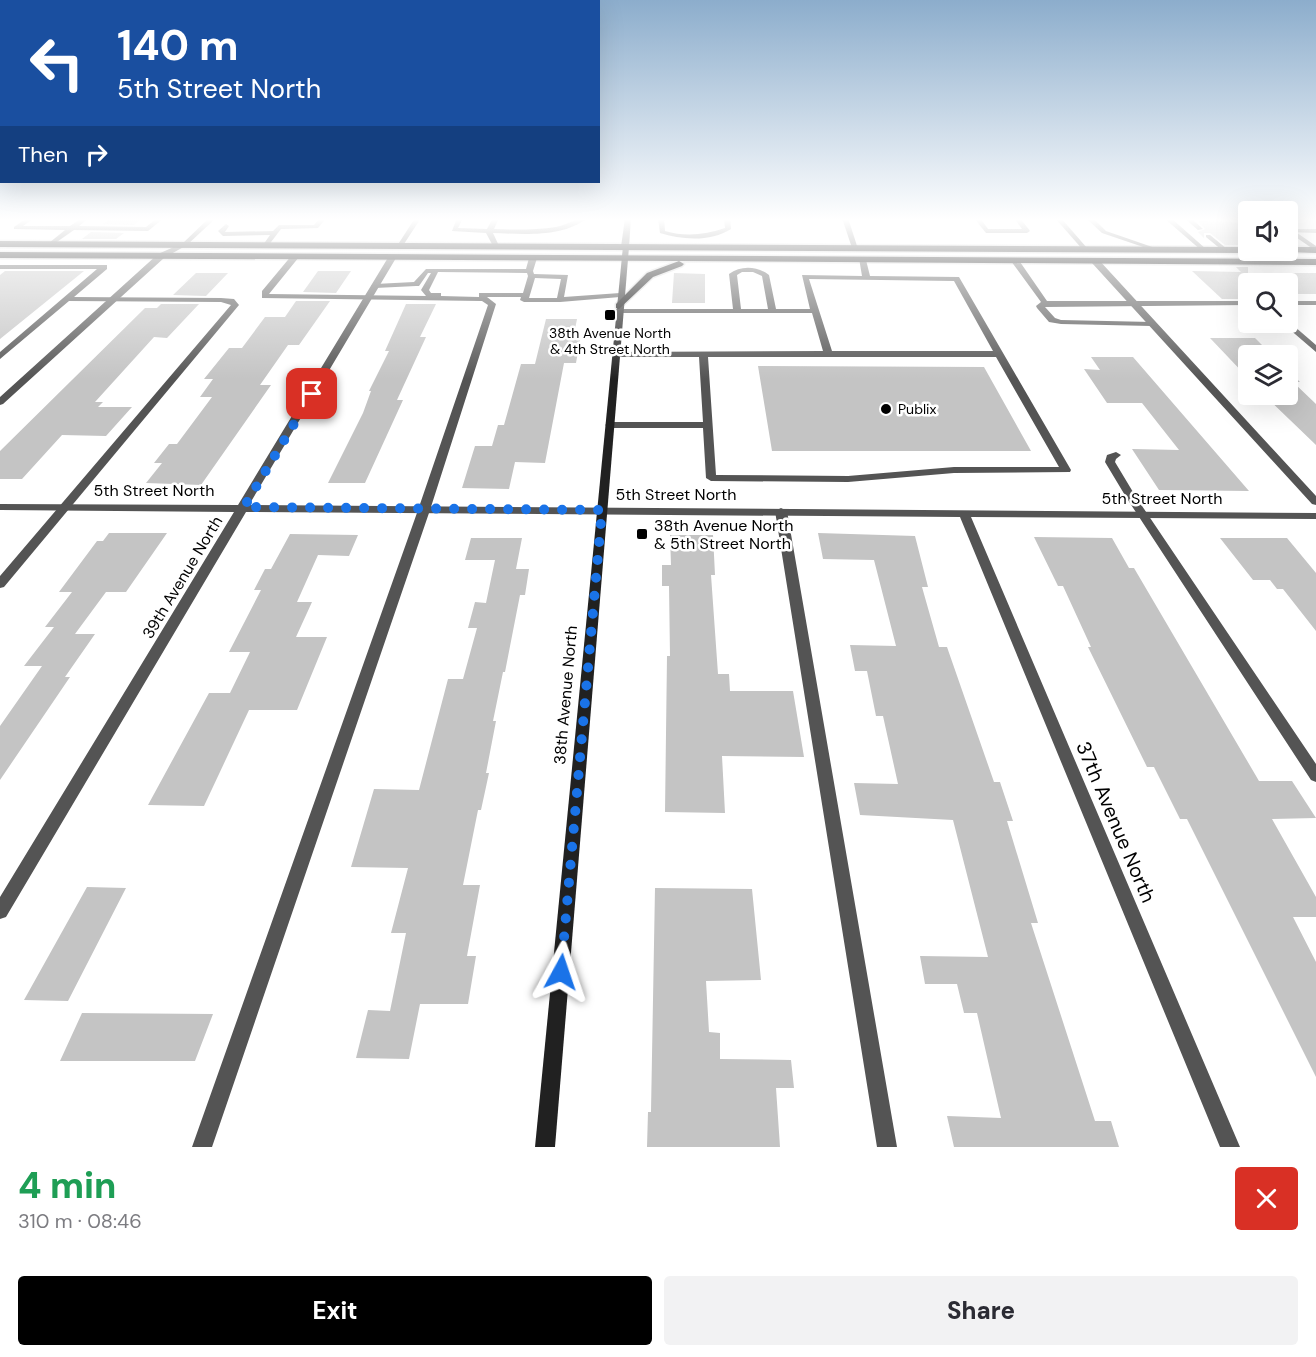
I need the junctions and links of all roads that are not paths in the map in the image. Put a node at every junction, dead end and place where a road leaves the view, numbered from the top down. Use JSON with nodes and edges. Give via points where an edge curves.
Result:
{"nodes":[{"id":1,"x":99,"y":272,"type":"edge"},
{"id":2,"x":143,"y":272,"type":"edge"},
{"id":3,"x":283,"y":272,"type":"edge"},
{"id":4,"x":384,"y":272,"type":"edge"},
{"id":5,"x":426,"y":272,"type":"edge"},
{"id":6,"x":435,"y":272,"type":"edge"},
{"id":7,"x":472,"y":272,"type":"edge"},
{"id":8,"x":622,"y":272,"type":"edge"},
{"id":9,"x":656,"y":272,"type":"edge"},
{"id":10,"x":735,"y":272,"type":"edge"},
{"id":11,"x":760,"y":272,"type":"edge"},
{"id":12,"x":865,"y":272,"type":"edge"},
{"id":13,"x":1023,"y":272,"type":"edge"},
{"id":14,"x":1105,"y":272,"type":"edge"},
{"id":15,"x":530,"y":274,"type":"junction"},
{"id":16,"x":867,"y":279,"type":"junction"},
{"id":17,"x":375,"y":286,"type":"junction"},
{"id":18,"x":525,"y":295,"type":"junction"},
{"id":19,"x":66,"y":299,"type":"junction"},
{"id":20,"x":112,"y":299,"type":"junction"},
{"id":21,"x":368,"y":299,"type":"junction"},
{"id":22,"x":560,"y":300,"type":"junction"},
{"id":23,"x":1133,"y":302,"type":"junction"},
{"id":24,"x":1045,"y":303,"type":"junction"},
{"id":25,"x":1238,"y":303,"type":"edge"},
{"id":26,"x":1298,"y":303,"type":"edge"},
{"id":27,"x":1316,"y":303,"type":"edge"},
{"id":28,"x":619,"y":304,"type":"junction"},
{"id":29,"x":737,"y":311,"type":"junction"},
{"id":30,"x":773,"y":311,"type":"junction"},
{"id":31,"x":815,"y":311,"type":"junction"},
{"id":32,"x":1152,"y":324,"type":"junction"},
{"id":33,"x":1298,"y":333,"type":"edge"},
{"id":34,"x":1316,"y":349,"type":"edge"},
{"id":35,"x":615,"y":354,"type":"junction"},
{"id":36,"x":703,"y":354,"type":"junction"},
{"id":37,"x":828,"y":354,"type":"junction"},
{"id":38,"x":999,"y":354,"type":"junction"},
{"id":39,"x":0,"y":356,"type":"edge"},
{"id":40,"x":0,"y":402,"type":"edge"},
{"id":41,"x":610,"y":425,"type":"junction"},
{"id":42,"x":708,"y":425,"type":"junction"},
{"id":43,"x":1116,"y":455,"type":"dead end"},
{"id":44,"x":1316,"y":502,"type":"edge"},
{"id":45,"x":0,"y":507,"type":"edge"},
{"id":46,"x":66,"y":507,"type":"junction"},
{"id":47,"x":244,"y":507,"type":"junction"},
{"id":48,"x":424,"y":510,"type":"junction"},
{"id":49,"x":602,"y":510,"type":"junction"},
{"id":50,"x":781,"y":511,"type":"junction"},
{"id":51,"x":964,"y":513,"type":"junction"},
{"id":52,"x":1144,"y":514,"type":"junction"},
{"id":53,"x":1316,"y":516,"type":"edge"},
{"id":54,"x":0,"y":584,"type":"edge"},
{"id":55,"x":1316,"y":776,"type":"edge"},
{"id":56,"x":0,"y":912,"type":"edge"},
{"id":57,"x":202,"y":1147,"type":"edge"},
{"id":58,"x":545,"y":1147,"type":"edge"},
{"id":59,"x":887,"y":1147,"type":"edge"},
{"id":60,"x":1230,"y":1147,"type":"edge"}],
"edges":[{"from":1,"to":19,"type":"street"},
{"from":2,"to":20,"type":"street"},
{"from":3,"to":21,"type":"street","via":[[265,296]]},
{"from":4,"to":17,"type":"street","name":"39th Avenue North"},
{"from":5,"to":17,"type":"street","via":[[416,284]]},
{"from":6,"to":18,"type":"street","via":[[425,291],[429,295]]},
{"from":7,"to":15,"type":"street"},
{"from":8,"to":28,"type":"main road","name":"38th Avenue North"},
{"from":9,"to":28,"type":"main road"},
{"from":10,"to":29,"type":"street"},
{"from":11,"to":30,"type":"street","via":[[765,275]]},
{"from":12,"to":16,"type":"street"},
{"from":13,"to":24,"type":"street"},
{"from":14,"to":23,"type":"street"},
{"from":15,"to":18,"type":"street"},
{"from":15,"to":22,"type":"street","via":[[565,277]]},
{"from":16,"to":31,"type":"street","via":[[805,277]]},
{"from":16,"to":38,"type":"street","via":[[956,279]]},
{"from":17,"to":21,"type":"street","name":"39th Avenue North"},
{"from":18,"to":22,"type":"street","via":[[524,300]]},
{"from":19,"to":20,"type":"street"},
{"from":19,"to":39,"type":"street"},
{"from":20,"to":40,"type":"street"},
{"from":20,"to":46,"type":"street","via":[[221,300],[235,305]]},
{"from":21,"to":47,"type":"street","name":"39th Avenue North"},
{"from":21,"to":48,"type":"street","via":[[484,299],[492,304]]},
{"from":22,"to":28,"type":"street"},
{"from":23,"to":24,"type":"street"},
{"from":23,"to":25,"type":"street"},
{"from":23,"to":32,"type":"street"},
{"from":24,"to":32,"type":"street","via":[[1040,306],[1045,314],[1061,322]]},
{"from":26,"to":27,"type":"street"},
{"from":28,"to":29,"type":"street"},
{"from":28,"to":35,"type":"main road","name":"38th Avenue North"},
{"from":29,"to":30,"type":"street"},
{"from":30,"to":31,"type":"street"},
{"from":31,"to":37,"type":"street"},
{"from":32,"to":44,"type":"street"},
{"from":33,"to":34,"type":"street"},
{"from":35,"to":36,"type":"street"},
{"from":35,"to":41,"type":"main road","name":"38th Avenue North"},
{"from":36,"to":37,"type":"street"},
{"from":36,"to":42,"type":"street"},
{"from":37,"to":38,"type":"street"},
{"from":38,"to":42,"type":"street","via":[[1066,470],[954,470],[848,479],[711,478]]},
{"from":41,"to":42,"type":"street"},
{"from":41,"to":49,"type":"main road","name":"38th Avenue North"},
{"from":43,"to":52,"type":"street","via":[[1110,462]]},
{"from":45,"to":46,"type":"street","name":"5th Street North"},
{"from":46,"to":47,"type":"street","name":"5th Street North"},
{"from":46,"to":54,"type":"street"},
{"from":47,"to":48,"type":"street","name":"5th Street North"},
{"from":47,"to":56,"type":"street","name":"39th Avenue North"},
{"from":48,"to":49,"type":"street","name":"5th Street North"},
{"from":48,"to":57,"type":"street"},
{"from":49,"to":50,"type":"street","name":"5th Street North"},
{"from":49,"to":58,"type":"main road","name":"38th Avenue North"},
{"from":50,"to":51,"type":"street","name":"5th Street North"},
{"from":50,"to":59,"type":"street"},
{"from":51,"to":52,"type":"street","name":"5th Street North"},
{"from":51,"to":60,"type":"street","name":"37th Avenue North"},
{"from":52,"to":53,"type":"street","name":"5th Street North"},
{"from":52,"to":55,"type":"street"}]}
